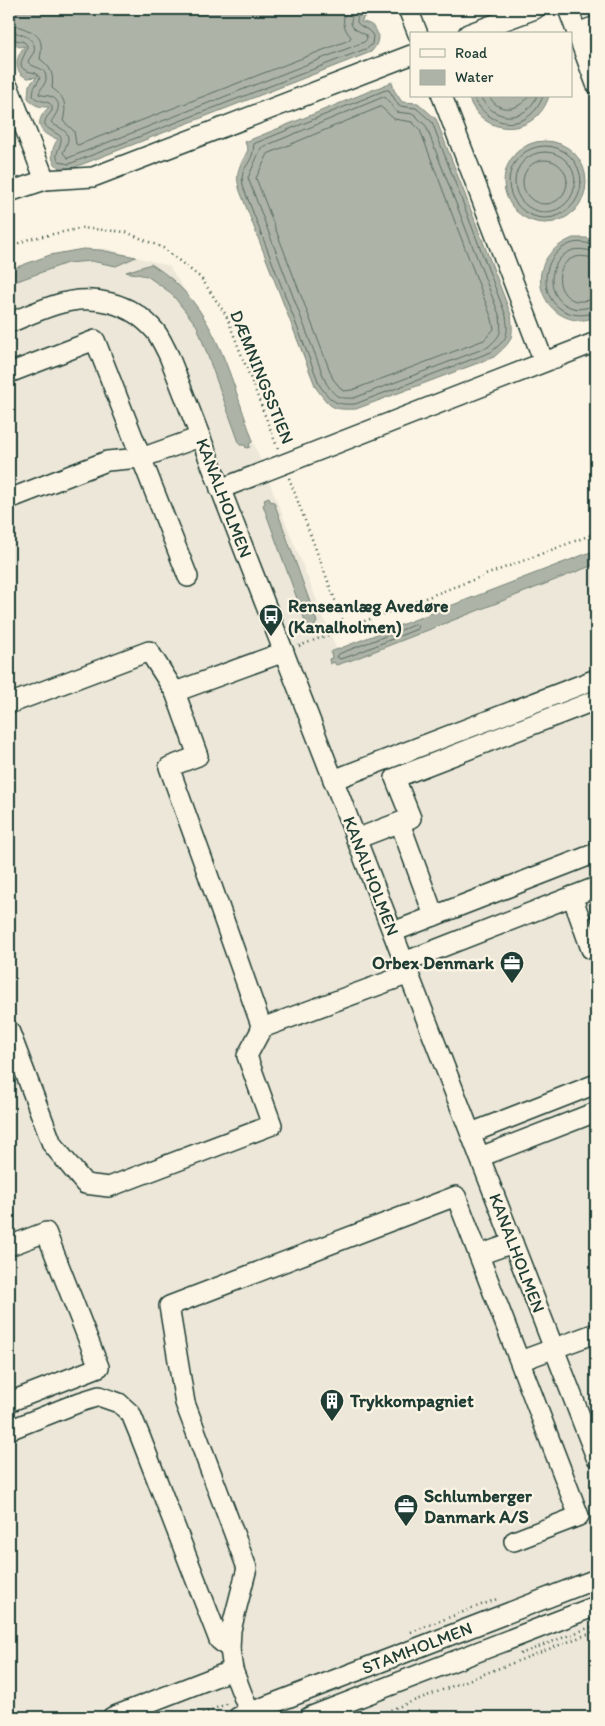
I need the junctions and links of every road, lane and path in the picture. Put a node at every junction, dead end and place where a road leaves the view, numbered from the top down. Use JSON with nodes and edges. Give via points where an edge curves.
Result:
{"nodes":[{"id":1,"x":408,"y":9,"type":"edge"},
{"id":2,"x":535,"y":9,"type":"edge"},
{"id":3,"x":568,"y":9,"type":"edge"},
{"id":4,"x":596,"y":26,"type":"edge"},
{"id":5,"x":417,"y":32,"type":"edge"},
{"id":6,"x":473,"y":32,"type":"edge"},
{"id":7,"x":577,"y":33,"type":"junction"},
{"id":8,"x":410,"y":55,"type":"edge"},
{"id":9,"x":596,"y":84,"type":"edge"},
{"id":10,"x":9,"y":88,"type":"edge"},
{"id":11,"x":443,"y":98,"type":"edge"},
{"id":12,"x":45,"y":180,"type":"junction"},
{"id":13,"x":9,"y":192,"type":"edge"},
{"id":14,"x":9,"y":247,"type":"edge"},
{"id":15,"x":9,"y":323,"type":"edge"},
{"id":16,"x":596,"y":342,"type":"edge"},
{"id":17,"x":544,"y":362,"type":"junction"},
{"id":18,"x":9,"y":373,"type":"edge"},
{"id":19,"x":200,"y":437,"type":"junction"},
{"id":20,"x":141,"y":458,"type":"junction"},
{"id":21,"x":284,"y":464,"type":"junction"},
{"id":22,"x":220,"y":489,"type":"junction"},
{"id":23,"x":9,"y":499,"type":"edge"},
{"id":24,"x":596,"y":533,"type":"edge"},
{"id":25,"x":188,"y":577,"type":"dead end"},
{"id":26,"x":346,"y":628,"type":"junction"},
{"id":27,"x":284,"y":652,"type":"junction"},
{"id":28,"x":596,"y":678,"type":"edge"},
{"id":29,"x":175,"y":692,"type":"junction"},
{"id":30,"x":596,"y":700,"type":"edge"},
{"id":31,"x":9,"y":704,"type":"edge"},
{"id":32,"x":334,"y":780,"type":"junction"},
{"id":33,"x":400,"y":822,"type":"junction"},
{"id":34,"x":356,"y":839,"type":"junction"},
{"id":35,"x":596,"y":853,"type":"edge"},
{"id":36,"x":596,"y":887,"type":"edge"},
{"id":37,"x":572,"y":896,"type":"junction"},
{"id":38,"x":434,"y":916,"type":"junction"},
{"id":39,"x":392,"y":932,"type":"junction"},
{"id":40,"x":591,"y":949,"type":"dead end"},
{"id":41,"x":406,"y":968,"type":"junction"},
{"id":42,"x":262,"y":1028,"type":"junction"},
{"id":43,"x":9,"y":1030,"type":"edge"},
{"id":44,"x":596,"y":1084,"type":"edge"},
{"id":45,"x":596,"y":1112,"type":"edge"},
{"id":46,"x":470,"y":1133,"type":"junction"},
{"id":47,"x":480,"y":1157,"type":"junction"},
{"id":48,"x":513,"y":1242,"type":"junction"},
{"id":49,"x":9,"y":1246,"type":"edge"},
{"id":50,"x":479,"y":1255,"type":"junction"},
{"id":51,"x":596,"y":1336,"type":"edge"},
{"id":52,"x":555,"y":1349,"type":"junction"},
{"id":53,"x":520,"y":1361,"type":"junction"},
{"id":54,"x":9,"y":1402,"type":"edge"},
{"id":55,"x":9,"y":1430,"type":"edge"},
{"id":56,"x":596,"y":1456,"type":"edge"},
{"id":57,"x":514,"y":1541,"type":"dead end"},
{"id":58,"x":596,"y":1579,"type":"edge"},
{"id":59,"x":596,"y":1606,"type":"edge"},
{"id":60,"x":596,"y":1631,"type":"edge"},
{"id":61,"x":230,"y":1649,"type":"junction"},
{"id":62,"x":233,"y":1670,"type":"junction"},
{"id":63,"x":246,"y":1716,"type":"edge"},
{"id":64,"x":112,"y":1717,"type":"edge"},
{"id":65,"x":309,"y":1717,"type":"edge"},
{"id":66,"x":372,"y":1717,"type":"edge"}],
"edges":[{"from":1,"to":5,"type":"street"},
{"from":2,"to":6,"type":"street"},
{"from":3,"to":7,"type":"street"},
{"from":4,"to":7,"type":"street"},
{"from":7,"to":9,"type":"street"},
{"from":8,"to":12,"type":"street","via":[[93,177]]},
{"from":10,"to":12,"type":"street"},
{"from":11,"to":17,"type":"street"},
{"from":12,"to":13,"type":"street"},
{"from":14,"to":21,"type":"path","name":"DÆMNINGSSTIEN","via":[[82,228],[126,232],[163,248],[202,278],[226,315]]},
{"from":15,"to":19,"type":"street","name":"KANALHOLMEN","via":[[57,304],[103,300],[127,308],[157,333]]},
{"from":16,"to":17,"type":"street"},
{"from":17,"to":21,"type":"street"},
{"from":18,"to":20,"type":"street","via":[[96,340]]},
{"from":19,"to":20,"type":"street"},
{"from":19,"to":22,"type":"street","name":"KANALHOLMEN"},
{"from":20,"to":23,"type":"street","via":[[107,461]]},
{"from":20,"to":25,"type":"street"},
{"from":21,"to":22,"type":"street"},
{"from":21,"to":26,"type":"path","name":"DÆMNINGSSTIEN"},
{"from":22,"to":27,"type":"street","name":"KANALHOLMEN"},
{"from":24,"to":26,"type":"path"},
{"from":26,"to":27,"type":"path"},
{"from":27,"to":29,"type":"street"},
{"from":27,"to":32,"type":"street","name":"KANALHOLMEN"},
{"from":28,"to":32,"type":"street"},
{"from":29,"to":31,"type":"street","via":[[149,651]]},
{"from":29,"to":42,"type":"street","via":[[198,756],[168,767]]},
{"from":30,"to":33,"type":"street","via":[[395,778],[411,818]]},
{"from":32,"to":34,"type":"street","name":"KANALHOLMEN"},
{"from":33,"to":34,"type":"street"},
{"from":33,"to":38,"type":"street"},
{"from":34,"to":39,"type":"street","name":"KANALHOLMEN"},
{"from":35,"to":38,"type":"street"},
{"from":36,"to":37,"type":"street"},
{"from":37,"to":40,"type":"street"},
{"from":37,"to":41,"type":"street"},
{"from":38,"to":39,"type":"street"},
{"from":39,"to":41,"type":"street","name":"KANALHOLMEN"},
{"from":41,"to":42,"type":"street"},
{"from":41,"to":46,"type":"street","name":"KANALHOLMEN"},
{"from":42,"to":43,"type":"street","via":[[247,1056],[272,1125],[109,1188],[85,1184],[52,1144]]},
{"from":44,"to":46,"type":"street"},
{"from":45,"to":47,"type":"street"},
{"from":46,"to":47,"type":"street","name":"KANALHOLMEN"},
{"from":47,"to":48,"type":"street","name":"KANALHOLMEN"},
{"from":48,"to":50,"type":"street"},
{"from":48,"to":52,"type":"street","name":"KANALHOLMEN"},
{"from":49,"to":54,"type":"street","via":[[46,1232],[99,1367]]},
{"from":50,"to":53,"type":"street"},
{"from":50,"to":61,"type":"street","via":[[456,1196],[169,1306],[185,1403],[247,1568],[231,1630]]},
{"from":51,"to":52,"type":"street"},
{"from":52,"to":53,"type":"street"},
{"from":52,"to":56,"type":"street","name":"KANALHOLMEN"},
{"from":53,"to":57,"type":"street","via":[[579,1516]]},
{"from":55,"to":61,"type":"street","via":[[99,1396],[119,1402],[131,1414],[219,1640]]},
{"from":58,"to":63,"type":"street","name":"STAMHOLMEN"},
{"from":59,"to":65,"type":"street","name":"STAMHOLMEN"},
{"from":60,"to":66,"type":"path"},
{"from":61,"to":62,"type":"street"},
{"from":62,"to":63,"type":"street"},
{"from":62,"to":64,"type":"street"}]}
